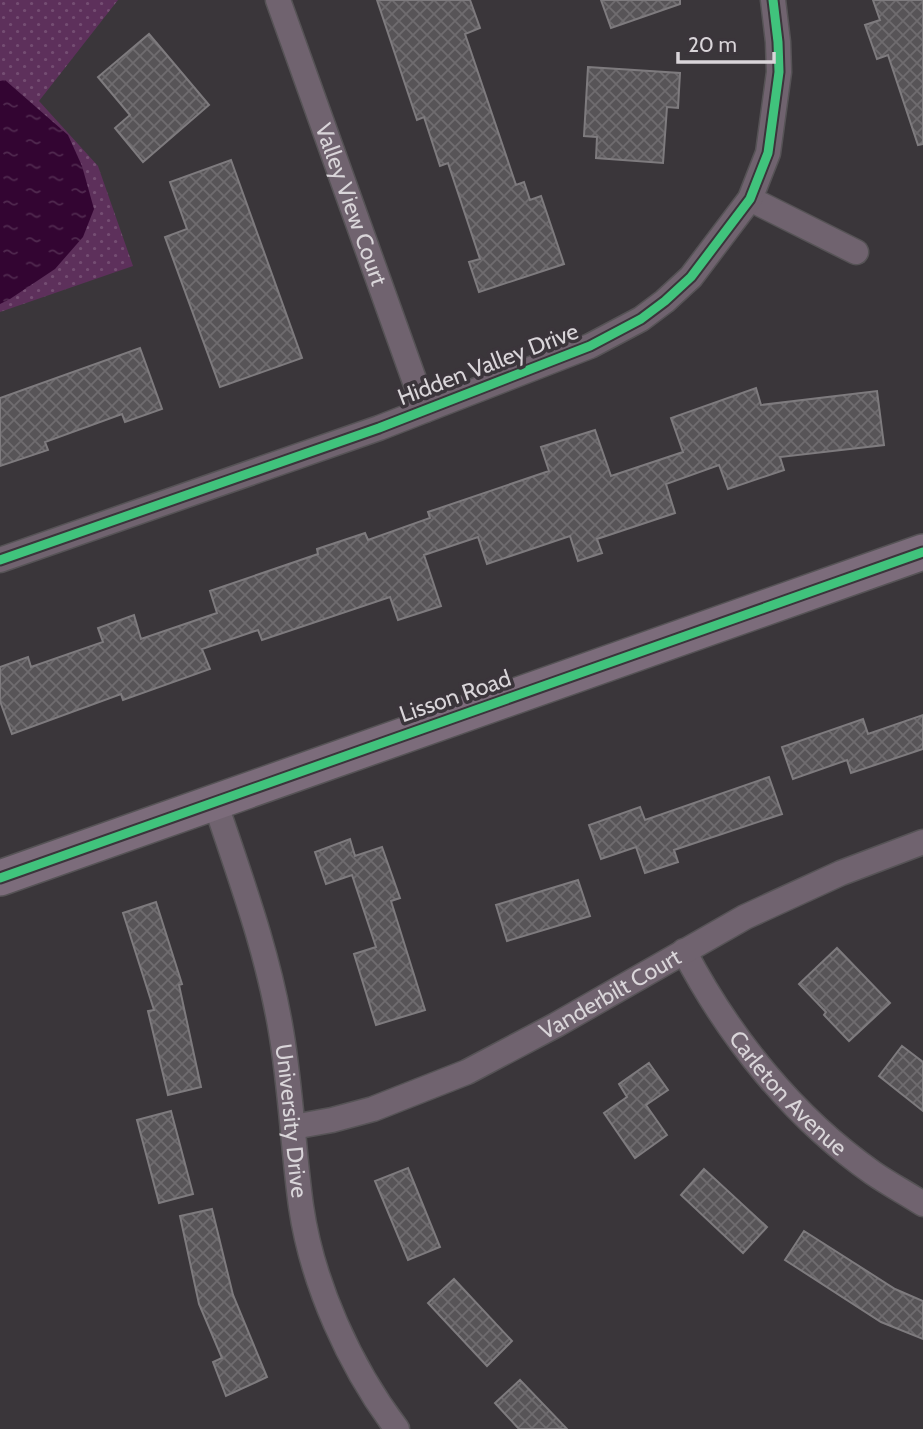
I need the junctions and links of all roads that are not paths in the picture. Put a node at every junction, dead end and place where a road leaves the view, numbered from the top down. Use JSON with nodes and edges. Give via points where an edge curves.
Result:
{"nodes":[{"id":1,"x":278,"y":0,"type":"edge"},
{"id":2,"x":773,"y":0,"type":"edge"},
{"id":3,"x":750,"y":200,"type":"junction"},
{"id":4,"x":856,"y":252,"type":"dead end"},
{"id":5,"x":425,"y":410,"type":"junction"},
{"id":6,"x":923,"y":552,"type":"edge"},
{"id":7,"x":0,"y":560,"type":"edge"},
{"id":8,"x":215,"y":802,"type":"junction"},
{"id":9,"x":923,"y":842,"type":"edge"},
{"id":10,"x":0,"y":877,"type":"edge"},
{"id":11,"x":684,"y":951,"type":"junction"},
{"id":12,"x":293,"y":1127,"type":"junction"},
{"id":13,"x":923,"y":1204,"type":"edge"},
{"id":14,"x":397,"y":1429,"type":"edge"}],
"edges":[{"from":1,"to":5,"type":"street","name":"Valley View Court"},
{"from":2,"to":3,"type":"street","name":"Hidden Valley Drive","via":[[779,72],[768,153]]},
{"from":3,"to":4,"type":"street"},
{"from":3,"to":5,"type":"street","name":"Hidden Valley Drive","via":[[691,277],[641,319],[590,346]]},
{"from":5,"to":7,"type":"street","name":"Hidden Valley Drive"},
{"from":6,"to":8,"type":"street","name":"Lisson Road"},
{"from":8,"to":10,"type":"street","name":"Lisson Road"},
{"from":8,"to":12,"type":"street","name":"University Drive","via":[[271,981]]},
{"from":9,"to":11,"type":"street","name":"Vanderbilt Court","via":[[841,873]]},
{"from":11,"to":12,"type":"street","name":"Vanderbilt Court","via":[[467,1072],[373,1109]]},
{"from":11,"to":13,"type":"street","name":"Carleton Avenue","via":[[724,1020],[780,1090],[826,1135]]},
{"from":12,"to":14,"type":"street","name":"University Drive","via":[[302,1209],[321,1287],[363,1379]]}]}
